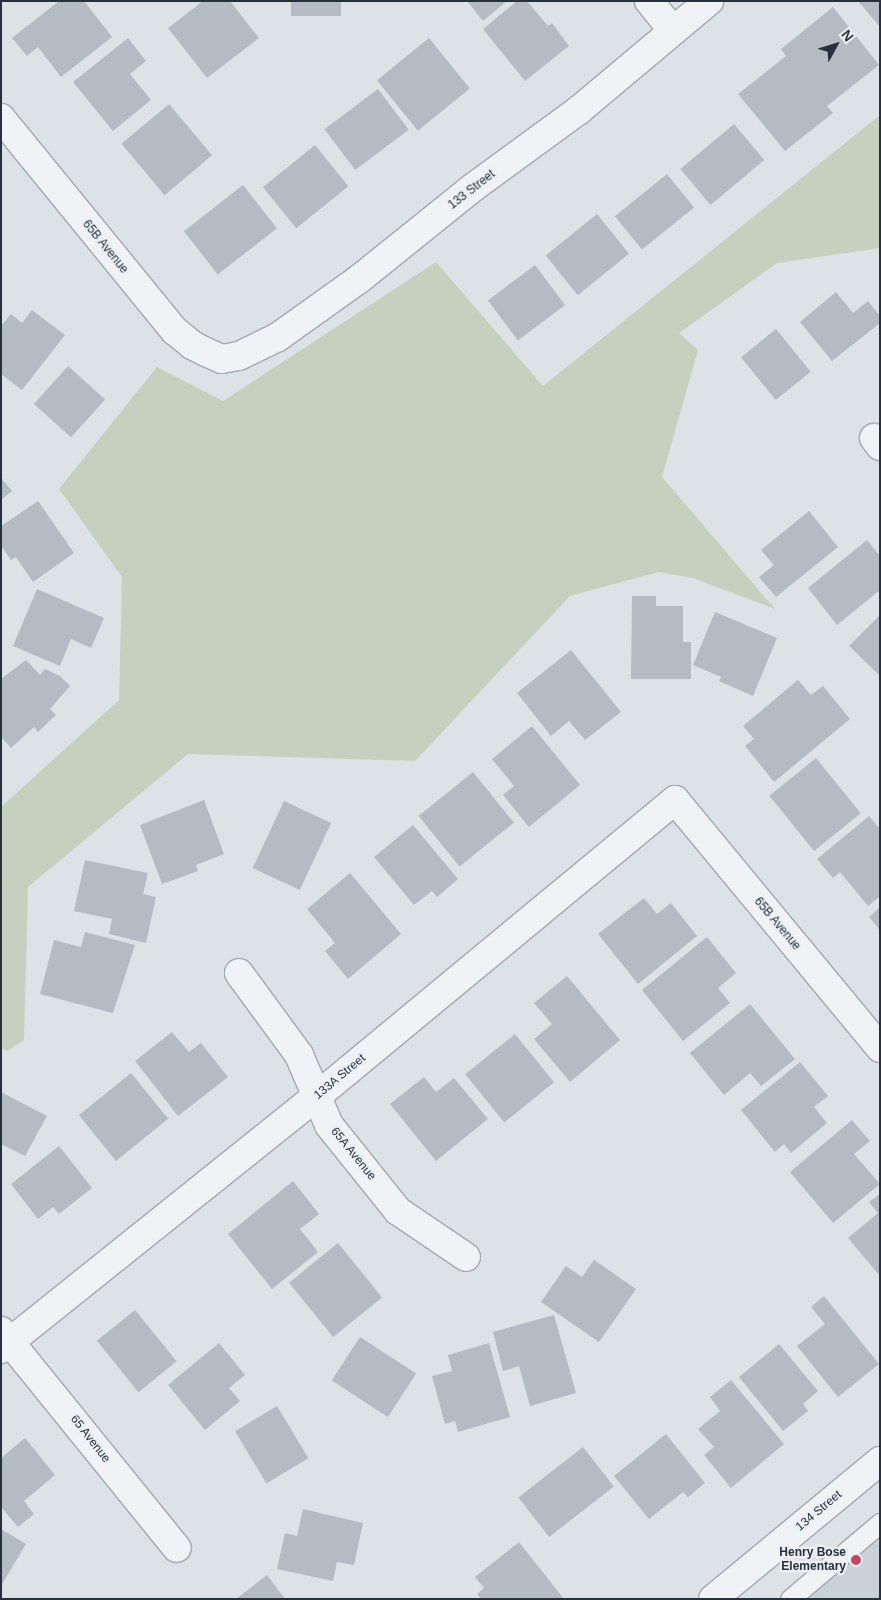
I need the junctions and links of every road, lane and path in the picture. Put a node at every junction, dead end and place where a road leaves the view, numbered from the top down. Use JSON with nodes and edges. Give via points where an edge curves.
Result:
{"nodes":[{"id":1,"x":649,"y":1,"type":"edge"},
{"id":2,"x":709,"y":1,"type":"edge"},
{"id":3,"x":673,"y":31,"type":"junction"},
{"id":4,"x":1,"y":118,"type":"edge"},
{"id":5,"x":222,"y":358,"type":"joint"},
{"id":6,"x":674,"y":800,"type":"joint"},
{"id":7,"x":239,"y":974,"type":"dead end"},
{"id":8,"x":880,"y":1048,"type":"edge"},
{"id":9,"x":316,"y":1097,"type":"junction"},
{"id":10,"x":466,"y":1257,"type":"dead end"},
{"id":11,"x":4,"y":1341,"type":"edge"},
{"id":12,"x":880,"y":1461,"type":"edge"},
{"id":13,"x":880,"y":1523,"type":"edge"},
{"id":14,"x":177,"y":1548,"type":"dead end"},
{"id":15,"x":713,"y":1599,"type":"edge"},
{"id":16,"x":790,"y":1599,"type":"edge"}],
"edges":[{"from":1,"to":3,"type":"street"},
{"from":2,"to":3,"type":"street","name":"133 Street"},
{"from":3,"to":5,"type":"street","name":"133 Street","via":[[579,110],[358,280],[259,349]]},
{"from":4,"to":5,"type":"street","name":"65B Avenue","via":[[156,310],[192,345]]},
{"from":6,"to":8,"type":"street","name":"65B Avenue"},
{"from":6,"to":9,"type":"street","name":"133A Street"},
{"from":7,"to":9,"type":"street","name":"65A Avenue","via":[[299,1055]]},
{"from":9,"to":10,"type":"street","name":"65A Avenue","via":[[329,1124],[398,1211]]},
{"from":9,"to":11,"type":"street","name":"133A Street"},
{"from":11,"to":14,"type":"street","name":"65 Avenue"},
{"from":12,"to":15,"type":"street","name":"134 Street"},
{"from":13,"to":16,"type":"lane"}]}
